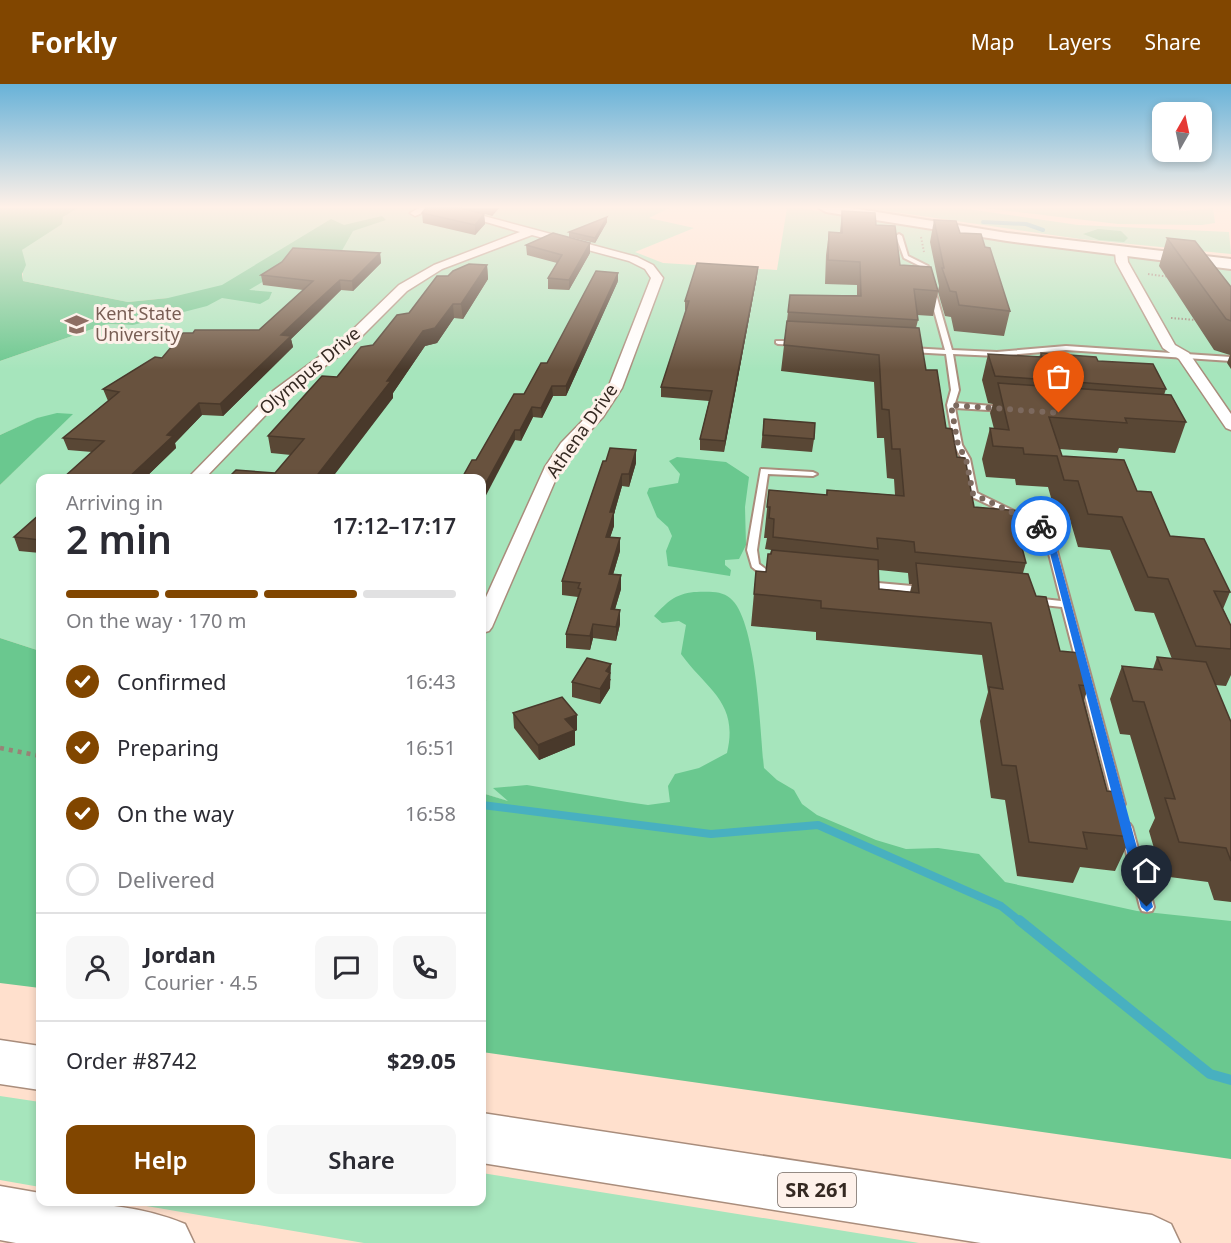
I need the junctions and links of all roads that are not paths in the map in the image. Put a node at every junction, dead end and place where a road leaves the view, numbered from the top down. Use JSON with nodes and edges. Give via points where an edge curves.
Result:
{"nodes":[{"id":1,"x":451,"y":262,"type":"edge"},
{"id":2,"x":639,"y":262,"type":"edge"},
{"id":3,"x":917,"y":262,"type":"edge"},
{"id":4,"x":1122,"y":262,"type":"edge"},
{"id":5,"x":1131,"y":262,"type":"edge"},
{"id":6,"x":1213,"y":262,"type":"edge"},
{"id":7,"x":1231,"y":264,"type":"edge"},
{"id":8,"x":778,"y":342,"type":"dead end"},
{"id":9,"x":801,"y":344,"type":"edge"},
{"id":10,"x":903,"y":350,"type":"edge"},
{"id":11,"x":949,"y":352,"type":"junction"},
{"id":12,"x":1184,"y":356,"type":"junction"},
{"id":13,"x":1231,"y":359,"type":"edge"},
{"id":14,"x":951,"y":405,"type":"junction"},
{"id":15,"x":1019,"y":410,"type":"edge"},
{"id":16,"x":1231,"y":425,"type":"edge"},
{"id":17,"x":200,"y":474,"type":"edge"},
{"id":18,"x":813,"y":474,"type":"dead end"},
{"id":19,"x":793,"y":578,"type":"edge"},
{"id":20,"x":852,"y":584,"type":"edge"},
{"id":21,"x":936,"y":592,"type":"edge"},
{"id":22,"x":1019,"y":600,"type":"edge"},
{"id":23,"x":1067,"y":604,"type":"junction"},
{"id":24,"x":486,"y":618,"type":"edge"},
{"id":25,"x":1147,"y":907,"type":"dead end"},
{"id":26,"x":0,"y":1062,"type":"edge"},
{"id":27,"x":36,"y":1067,"type":"edge"},
{"id":28,"x":486,"y":1139,"type":"edge"},
{"id":29,"x":0,"y":1213,"type":"edge"},
{"id":30,"x":166,"y":1243,"type":"edge"},
{"id":31,"x":1152,"y":1243,"type":"edge"}],
"edges":[{"from":1,"to":17,"type":"street","name":"Olympus Drive","via":[[403,288],[347,343],[278,394]]},
{"from":2,"to":24,"type":"street","name":"Athena Drive","via":[[657,278],[615,388],[554,467]]},
{"from":3,"to":11,"type":"lane","via":[[925,266]]},
{"from":4,"to":12,"type":"street","via":[[1170,348]]},
{"from":5,"to":12,"type":"street","via":[[1186,349]]},
{"from":6,"to":7,"type":"main road"},
{"from":8,"to":9,"type":"lane"},
{"from":10,"to":11,"type":"lane"},
{"from":11,"to":12,"type":"lane","via":[[997,354],[1066,348]]},
{"from":11,"to":14,"type":"lane","via":[[955,390]]},
{"from":12,"to":13,"type":"lane"},
{"from":12,"to":16,"type":"street"},
{"from":14,"to":15,"type":"lane"},
{"from":14,"to":23,"type":"lane","via":[[973,494],[1047,529]]},
{"from":18,"to":19,"type":"lane","via":[[764,471],[752,550],[755,565],[769,576]]},
{"from":20,"to":21,"type":"lane"},
{"from":22,"to":23,"type":"lane"},
{"from":23,"to":25,"type":"lane"},
{"from":26,"to":27,"type":"main road"},
{"from":28,"to":31,"type":"main road","number":"SR 261"},
{"from":29,"to":30,"type":"main road"}]}
